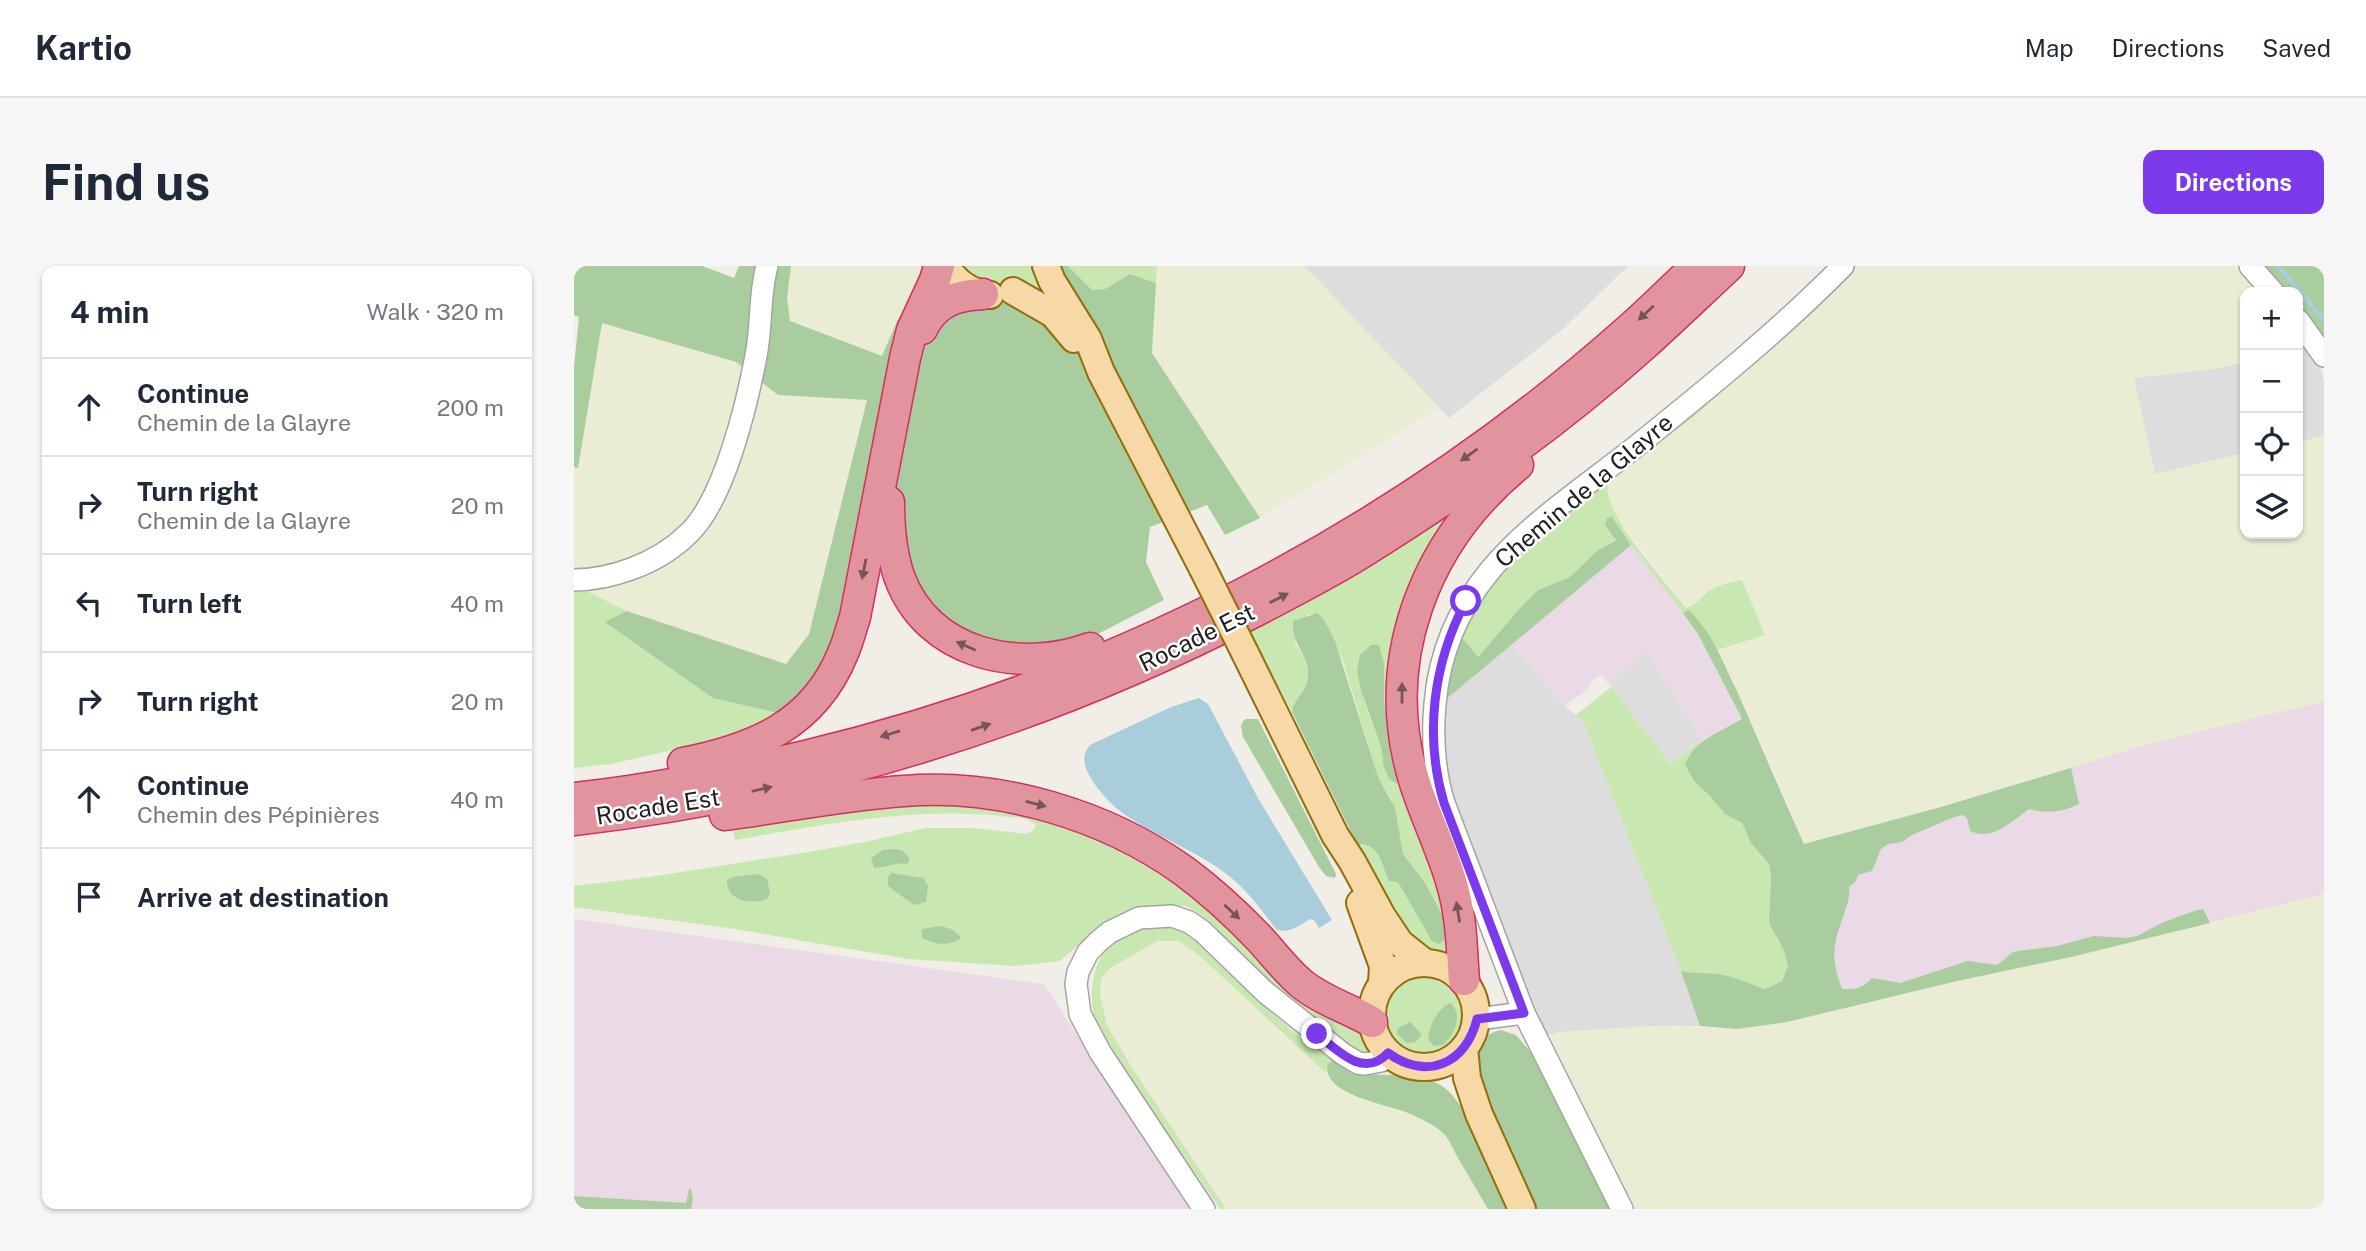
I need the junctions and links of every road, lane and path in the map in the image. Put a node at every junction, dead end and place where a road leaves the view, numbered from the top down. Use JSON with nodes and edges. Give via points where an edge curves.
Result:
{"nodes":[{"id":1,"x":766,"y":266,"type":"edge"},
{"id":2,"x":939,"y":266,"type":"edge"},
{"id":3,"x":946,"y":266,"type":"edge"},
{"id":4,"x":1040,"y":266,"type":"edge"},
{"id":5,"x":1046,"y":266,"type":"edge"},
{"id":6,"x":1696,"y":266,"type":"edge"},
{"id":7,"x":1729,"y":266,"type":"edge"},
{"id":8,"x":1843,"y":266,"type":"edge"},
{"id":9,"x":2250,"y":266,"type":"edge"},
{"id":10,"x":2269,"y":287,"type":"edge"},
{"id":11,"x":1013,"y":291,"type":"junction"},
{"id":12,"x":983,"y":294,"type":"junction"},
{"id":13,"x":2303,"y":327,"type":"edge"},
{"id":14,"x":2324,"y":356,"type":"edge"},
{"id":15,"x":1101,"y":372,"type":"junction"},
{"id":16,"x":1586,"y":394,"type":"junction"},
{"id":17,"x":574,"y":580,"type":"edge"},
{"id":18,"x":1161,"y":633,"type":"junction"},
{"id":19,"x":574,"y":783,"type":"edge"},
{"id":20,"x":574,"y":798,"type":"edge"},
{"id":21,"x":574,"y":820,"type":"edge"},
{"id":22,"x":574,"y":834,"type":"edge"},
{"id":23,"x":1335,"y":835,"type":"junction"},
{"id":24,"x":1424,"y":962,"type":"junction"},
{"id":25,"x":1464,"y":980,"type":"junction"},
{"id":26,"x":1382,"y":983,"type":"junction"},
{"id":27,"x":1524,"y":1013,"type":"junction"},
{"id":28,"x":1477,"y":1019,"type":"junction"},
{"id":29,"x":1372,"y":1022,"type":"junction"},
{"id":30,"x":1464,"y":1048,"type":"junction"},
{"id":31,"x":1388,"y":1053,"type":"junction"},
{"id":32,"x":1424,"y":1067,"type":"junction"},
{"id":33,"x":1479,"y":1114,"type":"junction"},
{"id":34,"x":1204,"y":1209,"type":"edge"},
{"id":35,"x":1522,"y":1209,"type":"edge"},
{"id":36,"x":1622,"y":1209,"type":"edge"}],
"edges":[{"from":1,"to":17,"type":"street","via":[[756,355],[732,452],[712,502],[691,532],[657,559],[615,575]]},
{"from":2,"to":19,"type":"highway","one_way":true,"via":[[912,330],[855,617],[829,681],[793,722],[769,737],[694,761]]},
{"from":3,"to":12,"type":"main road","via":[[957,281]]},
{"from":4,"to":11,"type":"main road","via":[[1026,284]]},
{"from":5,"to":15,"type":"main road","via":[[1088,339]]},
{"from":6,"to":18,"type":"highway","name":"Rocade Est","one_way":true,"via":[[1626,332],[1481,447],[1306,560]]},
{"from":7,"to":16,"type":"highway","name":"Rocade Est"},
{"from":8,"to":27,"type":"street","name":"Chemin de la Glayre","via":[[1727,372],[1510,547],[1475,588],[1453,629],[1435,700],[1438,779]]},
{"from":9,"to":10,"type":"street"},
{"from":11,"to":12,"type":"main road"},
{"from":11,"to":15,"type":"main road","via":[[1053,314]]},
{"from":18,"to":12,"type":"highway","one_way":true,"via":[[1139,630],[1056,657],[992,656],[940,633],[909,597],[892,553],[889,496],[919,340],[935,309],[962,295]]},
{"from":13,"to":14,"type":"street"},
{"from":15,"to":23,"type":"main road","bridge":true},
{"from":21,"to":16,"type":"highway","name":"Rocade Est","one_way":true,"via":[[829,774],[926,746],[1122,674],[1203,638],[1361,553]]},
{"from":25,"to":16,"type":"highway","one_way":true,"via":[[1452,885],[1406,748],[1402,684],[1409,630],[1427,580],[1459,527],[1508,474],[1568,423]]},
{"from":18,"to":20,"type":"highway","name":"Rocade Est","one_way":true,"via":[[1036,686],[860,743],[757,768]]},
{"from":22,"to":29,"type":"highway","one_way":true,"via":[[905,790],[957,790],[1037,803],[1115,832],[1183,871],[1233,913],[1302,984]]},
{"from":23,"to":24,"type":"main road","via":[[1400,943]]},
{"from":23,"to":26,"type":"main road","via":[[1371,929],[1383,967]]},
{"from":24,"to":25,"type":"main road","via":[[1446,967]]},
{"from":24,"to":26,"type":"main road","via":[[1408,964]]},
{"from":25,"to":28,"type":"main road"},
{"from":26,"to":29,"type":"main road","via":[[1375,995]]},
{"from":27,"to":28,"type":"street"},
{"from":27,"to":36,"type":"street","name":"Chemin de la Glayre"},
{"from":28,"to":30,"type":"main road"},
{"from":29,"to":31,"type":"main road"},
{"from":30,"to":32,"type":"main road","via":[[1446,1062]]},
{"from":30,"to":33,"type":"main road","via":[[1467,1078]]},
{"from":31,"to":32,"type":"main road"},
{"from":31,"to":34,"type":"street","via":[[1381,1061],[1365,1064],[1343,1054],[1265,992],[1202,931],[1180,919],[1139,918],[1100,940],[1078,972],[1080,1014],[1100,1052]]},
{"from":32,"to":33,"type":"main road","via":[[1456,1087]]},
{"from":33,"to":35,"type":"main road"}]}
